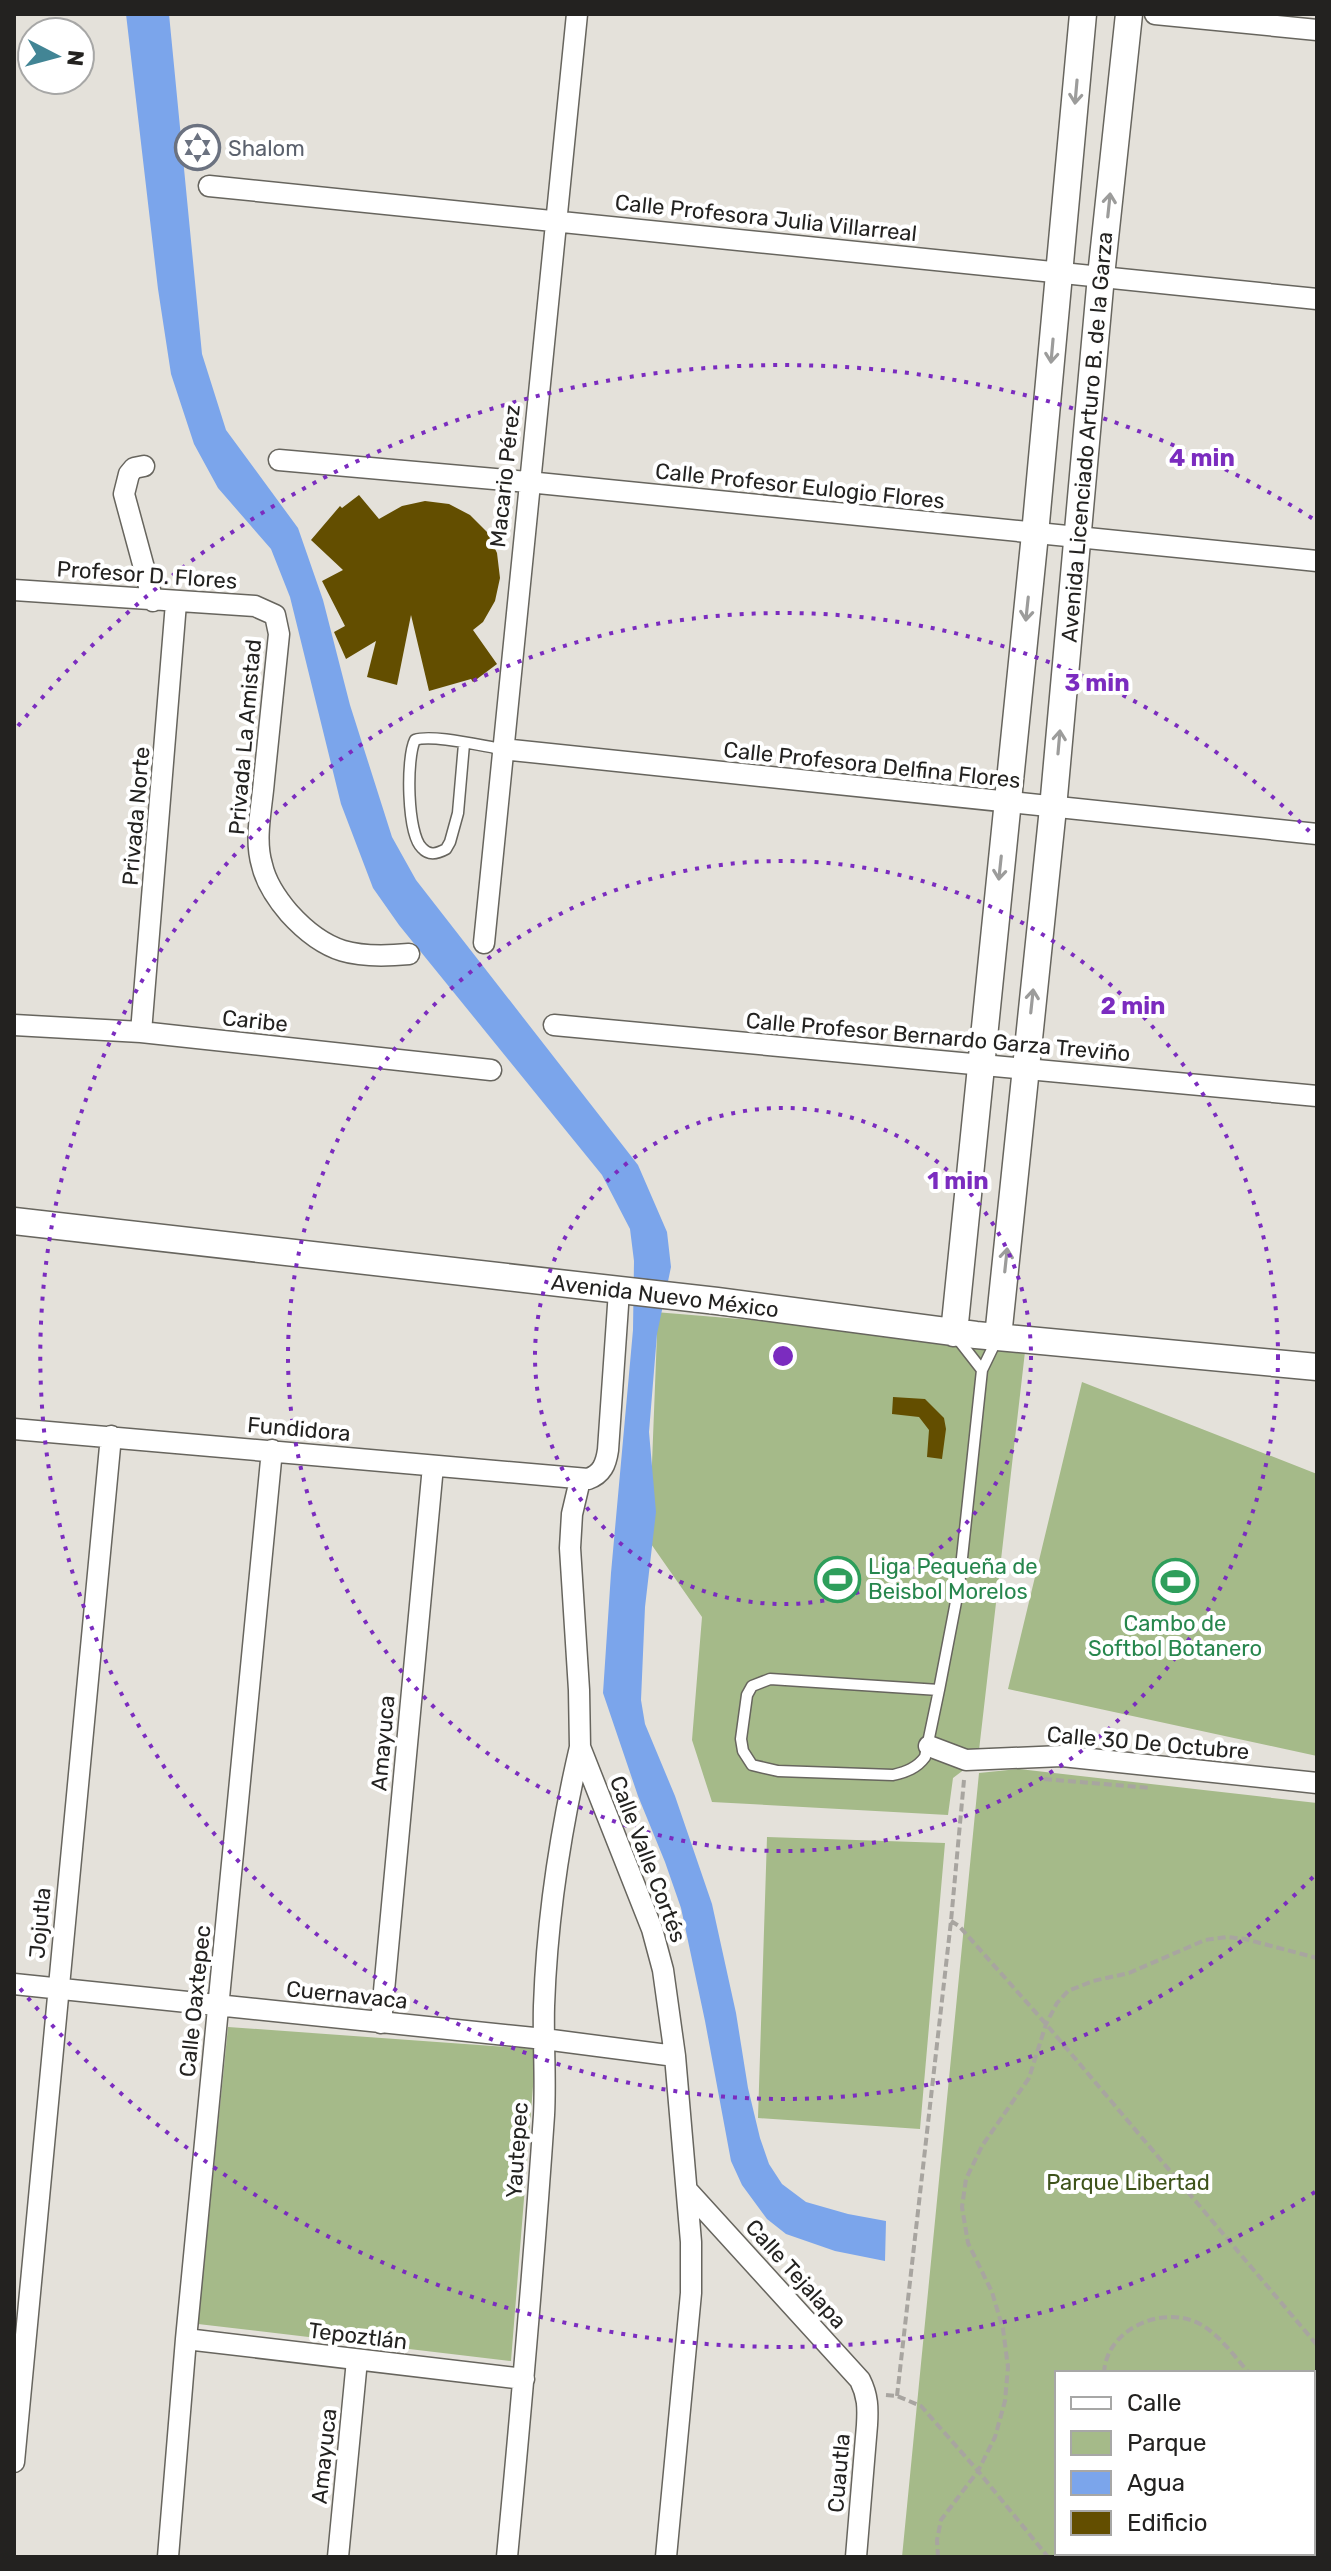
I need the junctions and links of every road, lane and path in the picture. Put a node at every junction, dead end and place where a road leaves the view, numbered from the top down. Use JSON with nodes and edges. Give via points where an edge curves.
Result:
{"nodes":[{"id":1,"x":577,"y":14,"type":"edge"},
{"id":2,"x":1083,"y":14,"type":"edge"},
{"id":3,"x":1129,"y":14,"type":"edge"},
{"id":4,"x":1155,"y":14,"type":"edge"},
{"id":5,"x":1317,"y":30,"type":"edge"},
{"id":6,"x":209,"y":186,"type":"dead end"},
{"id":7,"x":556,"y":220,"type":"junction"},
{"id":8,"x":1059,"y":273,"type":"junction"},
{"id":9,"x":1101,"y":276,"type":"junction"},
{"id":10,"x":1317,"y":299,"type":"edge"},
{"id":11,"x":279,"y":460,"type":"dead end"},
{"id":12,"x":144,"y":466,"type":"dead end"},
{"id":13,"x":528,"y":482,"type":"junction"},
{"id":14,"x":1035,"y":534,"type":"junction"},
{"id":15,"x":1078,"y":538,"type":"junction"},
{"id":16,"x":1317,"y":561,"type":"edge"},
{"id":17,"x":14,"y":590,"type":"edge"},
{"id":18,"x":153,"y":601,"type":"junction"},
{"id":19,"x":176,"y":603,"type":"junction"},
{"id":20,"x":275,"y":615,"type":"joint"},
{"id":21,"x":464,"y":744,"type":"junction"},
{"id":22,"x":502,"y":749,"type":"junction"},
{"id":23,"x":1007,"y":803,"type":"junction"},
{"id":24,"x":1053,"y":808,"type":"junction"},
{"id":25,"x":1317,"y":834,"type":"edge"},
{"id":26,"x":484,"y":943,"type":"dead end"},
{"id":27,"x":409,"y":954,"type":"dead end"},
{"id":28,"x":14,"y":1025,"type":"edge"},
{"id":29,"x":554,"y":1025,"type":"dead end"},
{"id":30,"x":141,"y":1032,"type":"junction"},
{"id":31,"x":980,"y":1065,"type":"junction"},
{"id":32,"x":1026,"y":1069,"type":"junction"},
{"id":33,"x":491,"y":1070,"type":"dead end"},
{"id":34,"x":1317,"y":1096,"type":"edge"},
{"id":35,"x":14,"y":1221,"type":"edge"},
{"id":36,"x":622,"y":1291,"type":"junction"},
{"id":37,"x":954,"y":1333,"type":"junction"},
{"id":38,"x":998,"y":1337,"type":"junction"},
{"id":39,"x":1317,"y":1367,"type":"edge"},
{"id":40,"x":982,"y":1370,"type":"junction"},
{"id":41,"x":14,"y":1429,"type":"edge"},
{"id":42,"x":111,"y":1436,"type":"junction"},
{"id":43,"x":272,"y":1450,"type":"junction"},
{"id":44,"x":433,"y":1466,"type":"junction"},
{"id":45,"x":580,"y":1480,"type":"junction"},
{"id":46,"x":939,"y":1690,"type":"junction"},
{"id":47,"x":929,"y":1746,"type":"junction"},
{"id":48,"x":580,"y":1747,"type":"junction"},
{"id":49,"x":966,"y":1774,"type":"dead end"},
{"id":50,"x":1035,"y":1778,"type":"dead end"},
{"id":51,"x":1317,"y":1783,"type":"edge"},
{"id":52,"x":1160,"y":1789,"type":"dead end"},
{"id":53,"x":951,"y":1921,"type":"junction"},
{"id":54,"x":1317,"y":1958,"type":"edge"},
{"id":55,"x":14,"y":1984,"type":"edge"},
{"id":56,"x":58,"y":1989,"type":"junction"},
{"id":57,"x":218,"y":2006,"type":"junction"},
{"id":58,"x":381,"y":2023,"type":"junction"},
{"id":59,"x":1046,"y":2024,"type":"junction"},
{"id":60,"x":544,"y":2039,"type":"junction"},
{"id":61,"x":675,"y":2056,"type":"junction"},
{"id":62,"x":687,"y":2190,"type":"junction"},
{"id":63,"x":186,"y":2339,"type":"junction"},
{"id":64,"x":1317,"y":2345,"type":"edge"},
{"id":65,"x":357,"y":2360,"type":"junction"},
{"id":66,"x":1104,"y":2371,"type":"edge"},
{"id":67,"x":1247,"y":2371,"type":"edge"},
{"id":68,"x":524,"y":2379,"type":"junction"},
{"id":69,"x":866,"y":2393,"type":"junction"},
{"id":70,"x":897,"y":2396,"type":"junction"},
{"id":71,"x":14,"y":2462,"type":"edge"},
{"id":72,"x":978,"y":2471,"type":"junction"},
{"id":73,"x":168,"y":2557,"type":"edge"},
{"id":74,"x":338,"y":2557,"type":"edge"},
{"id":75,"x":507,"y":2557,"type":"edge"},
{"id":76,"x":666,"y":2557,"type":"edge"},
{"id":77,"x":856,"y":2557,"type":"edge"},
{"id":78,"x":938,"y":2557,"type":"edge"},
{"id":79,"x":1048,"y":2557,"type":"edge"}],
"edges":[{"from":1,"to":7,"type":"street","name":"Macario Pérez"},
{"from":2,"to":8,"type":"street","name":"Avenida Licenciado Arturo B. de la Garza","one_way":true},
{"from":9,"to":3,"type":"street","name":"Avenida Licenciado Arturo B. de la Garza","one_way":true},
{"from":4,"to":5,"type":"street"},
{"from":6,"to":7,"type":"street","name":"Calle Profesora Julia Villarreal"},
{"from":7,"to":8,"type":"street","name":"Calle Profesora Julia Villarreal"},
{"from":7,"to":13,"type":"street","name":"Macario Pérez"},
{"from":8,"to":9,"type":"street","name":"Calle Profesora Julia Villarreal"},
{"from":8,"to":14,"type":"street","name":"Avenida Licenciado Arturo B. de la Garza","one_way":true},
{"from":9,"to":10,"type":"street","name":"Calle Profesora Julia Villarreal"},
{"from":9,"to":15,"type":"street","name":"Avenida Licenciado Arturo B. de la Garza"},
{"from":11,"to":13,"type":"street","name":"Calle Profesor Eulogio Flores"},
{"from":12,"to":18,"type":"street","via":[[129,474],[124,494]]},
{"from":13,"to":14,"type":"street","name":"Calle Profesor Eulogio Flores"},
{"from":13,"to":22,"type":"street","name":"Macario Pérez"},
{"from":14,"to":15,"type":"street","name":"Calle Profesor Eulogio Flores"},
{"from":14,"to":23,"type":"street","name":"Avenida Licenciado Arturo B. de la Garza","one_way":true},
{"from":15,"to":16,"type":"street","name":"Calle Profesor Eulogio Flores"},
{"from":24,"to":15,"type":"street","name":"Avenida Licenciado Arturo B. de la Garza","one_way":true},
{"from":17,"to":18,"type":"street","name":"Profesor D. Flores"},
{"from":18,"to":19,"type":"street","name":"Profesor D. Flores"},
{"from":19,"to":20,"type":"street","name":"Profesor D. Flores","via":[[255,606]]},
{"from":19,"to":30,"type":"street","name":"Privada Norte"},
{"from":20,"to":27,"type":"street","name":"Privada La Amistad","via":[[279,634],[259,830],[261,864],[281,904],[319,942],[361,955]]},
{"from":21,"to":21,"type":"lane","name":"Calle Profesora Delfina Flores","via":[[422,738],[411,749],[416,841],[434,854],[446,849],[455,829]]},
{"from":21,"to":22,"type":"lane","name":"Calle Profesora Delfina Flores"},
{"from":22,"to":23,"type":"street","name":"Calle Profesora Delfina Flores"},
{"from":22,"to":26,"type":"street","name":"Macario Pérez"},
{"from":23,"to":24,"type":"street","name":"Calle Profesora Delfina Flores"},
{"from":23,"to":31,"type":"street","name":"Avenida Licenciado Arturo B. de la Garza","one_way":true},
{"from":24,"to":25,"type":"street","name":"Calle Profesora Delfina Flores"},
{"from":32,"to":24,"type":"street","name":"Avenida Licenciado Arturo B. de la Garza","one_way":true},
{"from":28,"to":30,"type":"street","name":"Caribe"},
{"from":29,"to":31,"type":"street","name":"Calle Profesor Bernardo Garza Treviño"},
{"from":30,"to":33,"type":"street","name":"Caribe"},
{"from":31,"to":32,"type":"street","name":"Calle Profesor Bernardo Garza Treviño"},
{"from":31,"to":37,"type":"street","name":"Avenida Licenciado Arturo B. de la Garza"},
{"from":32,"to":34,"type":"street","name":"Calle Profesor Bernardo Garza Treviño"},
{"from":38,"to":32,"type":"street","name":"Avenida Licenciado Arturo B. de la Garza","one_way":true},
{"from":35,"to":36,"type":"street","name":"Avenida Nuevo México"},
{"from":36,"to":37,"type":"street","name":"Avenida Nuevo México"},
{"from":36,"to":45,"type":"street","via":[[606,1461],[596,1476]]},
{"from":37,"to":38,"type":"street","name":"Avenida Nuevo México"},
{"from":37,"to":40,"type":"lane"},
{"from":38,"to":39,"type":"street","name":"Avenida Nuevo México"},
{"from":38,"to":40,"type":"lane"},
{"from":40,"to":46,"type":"lane","via":[[959,1586]]},
{"from":41,"to":42,"type":"street","name":"Fundidora"},
{"from":42,"to":43,"type":"street","name":"Fundidora"},
{"from":42,"to":56,"type":"street","name":"Jojutla"},
{"from":43,"to":44,"type":"street","name":"Fundidora"},
{"from":43,"to":57,"type":"street","name":"Calle Oaxtepec"},
{"from":44,"to":45,"type":"street","name":"Fundidora"},
{"from":44,"to":58,"type":"street","name":"Amayuca"},
{"from":45,"to":48,"type":"street","name":"Calle Valle Cortés","via":[[570,1548]]},
{"from":46,"to":47,"type":"lane"},
{"from":46,"to":47,"type":"lane","via":[[770,1679],[752,1686],[747,1695],[741,1739],[747,1759],[762,1769],[893,1775],[921,1763]]},
{"from":47,"to":51,"type":"street","name":"Calle 30 De Octubre","via":[[966,1760],[1062,1756]]},
{"from":48,"to":60,"type":"street","name":"Yautepec","via":[[556,1867]]},
{"from":48,"to":61,"type":"street","name":"Calle Valle Cortés","via":[[652,1929]]},
{"from":49,"to":53,"type":"path"},
{"from":50,"to":52,"type":"path"},
{"from":53,"to":59,"type":"path"},
{"from":53,"to":70,"type":"path"},
{"from":54,"to":59,"type":"path","via":[[1245,1939],[1205,1940],[1129,1973],[1068,1991]]},
{"from":55,"to":56,"type":"street","name":"Cuernavaca"},
{"from":56,"to":57,"type":"street","name":"Cuernavaca"},
{"from":56,"to":71,"type":"street","name":"Jojutla"},
{"from":57,"to":58,"type":"street","name":"Cuernavaca"},
{"from":57,"to":63,"type":"street","name":"Calle Oaxtepec"},
{"from":58,"to":60,"type":"street","name":"Cuernavaca"},
{"from":59,"to":64,"type":"path"},
{"from":59,"to":72,"type":"path","via":[[1029,2078],[966,2179],[962,2207],[968,2243],[996,2304],[1008,2367],[995,2437]]},
{"from":60,"to":61,"type":"street","name":"Cuernavaca"},
{"from":60,"to":68,"type":"street","name":"Yautepec","via":[[545,2102]]},
{"from":61,"to":62,"type":"street","name":"Calle Valle Cortés"},
{"from":62,"to":69,"type":"street","name":"Calle Tejalapa","via":[[860,2380]]},
{"from":62,"to":76,"type":"street","name":"Calle Valle Cortés","via":[[691,2293]]},
{"from":63,"to":65,"type":"street","name":"Tepoztlán"},
{"from":63,"to":73,"type":"street","name":"Calle Oaxtepec"},
{"from":65,"to":68,"type":"street","name":"Tepoztlán"},
{"from":65,"to":74,"type":"street","name":"Amayuca"},
{"from":66,"to":67,"type":"path","via":[[1120,2336],[1132,2328],[1149,2320],[1185,2318],[1213,2332]]},
{"from":68,"to":75,"type":"street","name":"Yautepec"},
{"from":69,"to":70,"type":"path"},
{"from":69,"to":77,"type":"street","name":"Cuautla"},
{"from":70,"to":72,"type":"path","via":[[921,2406]]},
{"from":72,"to":78,"type":"path","via":[[941,2520]]},
{"from":72,"to":79,"type":"path"}]}
